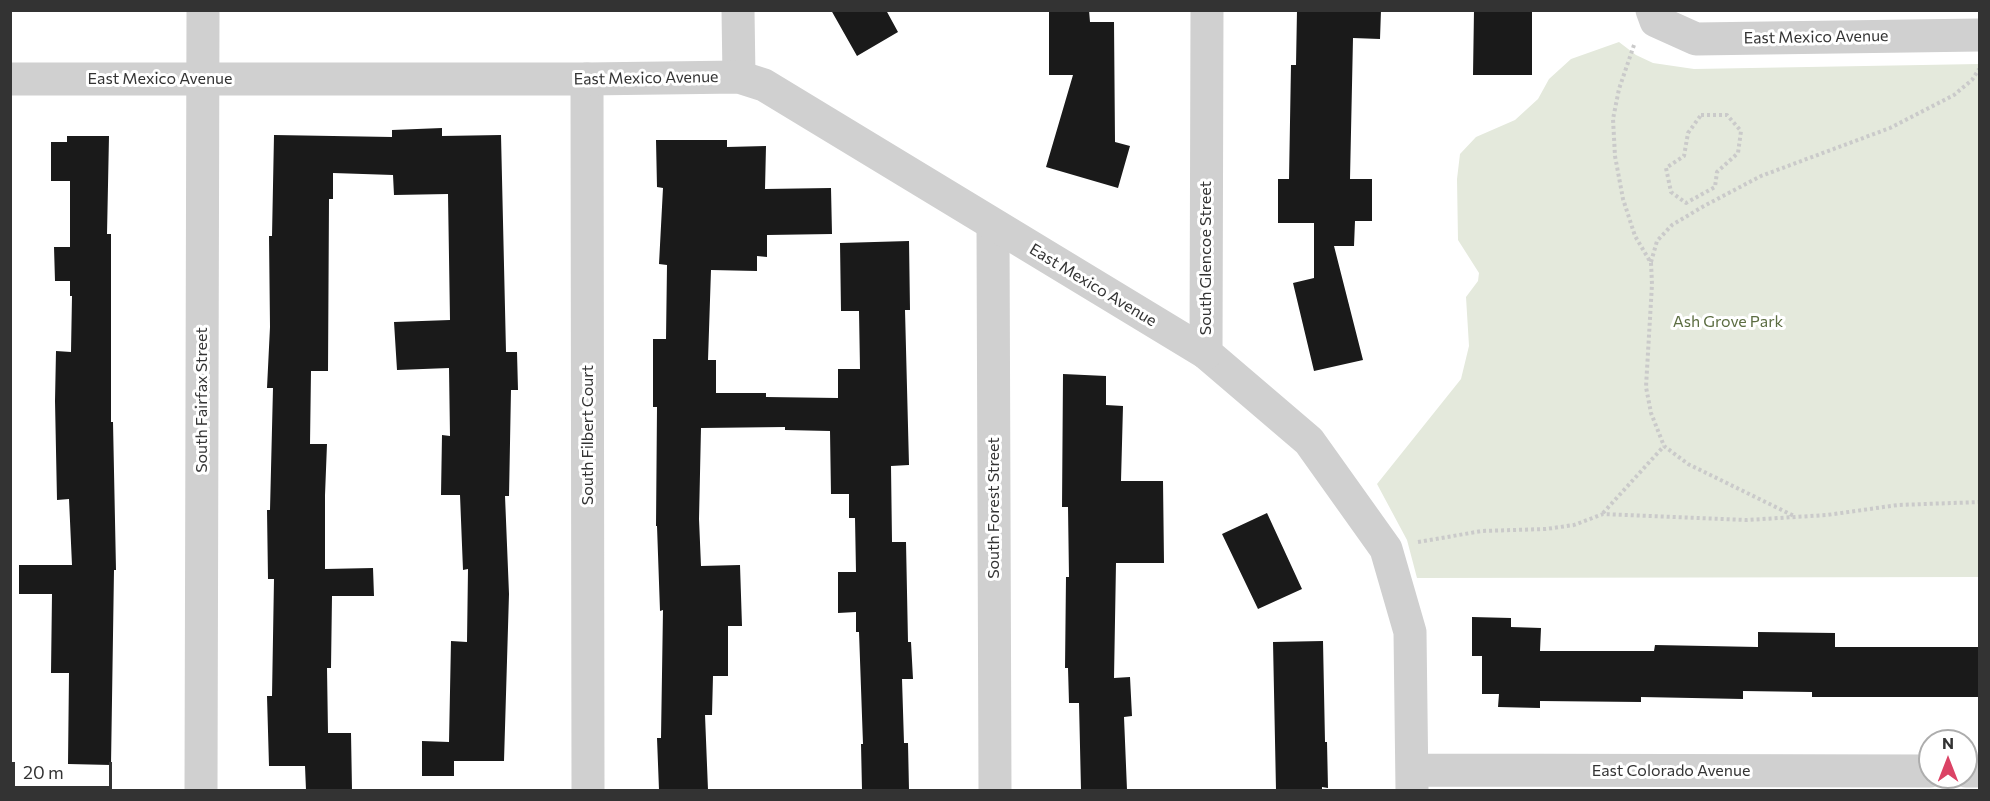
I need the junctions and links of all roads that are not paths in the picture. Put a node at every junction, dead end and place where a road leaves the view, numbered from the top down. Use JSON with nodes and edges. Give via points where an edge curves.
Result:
{"nodes":[{"id":1,"x":203,"y":10,"type":"edge"},
{"id":2,"x":738,"y":10,"type":"edge"},
{"id":3,"x":1207,"y":10,"type":"edge"},
{"id":4,"x":1654,"y":16,"type":"edge"},
{"id":5,"x":1980,"y":35,"type":"edge"},
{"id":6,"x":739,"y":77,"type":"junction"},
{"id":7,"x":10,"y":79,"type":"edge"},
{"id":8,"x":203,"y":79,"type":"junction"},
{"id":9,"x":587,"y":79,"type":"junction"},
{"id":10,"x":993,"y":225,"type":"junction"},
{"id":11,"x":1206,"y":353,"type":"junction"},
{"id":12,"x":1918,"y":771,"type":"edge"},
{"id":13,"x":1412,"y":780,"type":"edge"},
{"id":14,"x":201,"y":790,"type":"edge"},
{"id":15,"x":588,"y":790,"type":"edge"},
{"id":16,"x":996,"y":790,"type":"edge"}],
"edges":[{"from":1,"to":8,"type":"street","name":"South Fairfax Street"},
{"from":2,"to":6,"type":"street"},
{"from":3,"to":11,"type":"street","name":"South Glencoe Street"},
{"from":4,"to":5,"type":"street","name":"East Mexico Avenue","via":[[1696,39]]},
{"from":6,"to":9,"type":"street","name":"East Mexico Avenue"},
{"from":6,"to":10,"type":"street","name":"East Mexico Avenue","via":[[764,85]]},
{"from":7,"to":8,"type":"street","name":"East Mexico Avenue"},
{"from":8,"to":9,"type":"street","name":"East Mexico Avenue"},
{"from":8,"to":14,"type":"street","name":"South Fairfax Street"},
{"from":9,"to":15,"type":"street","name":"South Filbert Court"},
{"from":10,"to":11,"type":"street","name":"East Mexico Avenue"},
{"from":10,"to":16,"type":"street","name":"South Forest Street"},
{"from":11,"to":13,"type":"street","name":"South Glencoe Street","via":[[1309,441],[1386,549],[1410,632]]},
{"from":12,"to":13,"type":"street","name":"East Colorado Avenue"}]}
